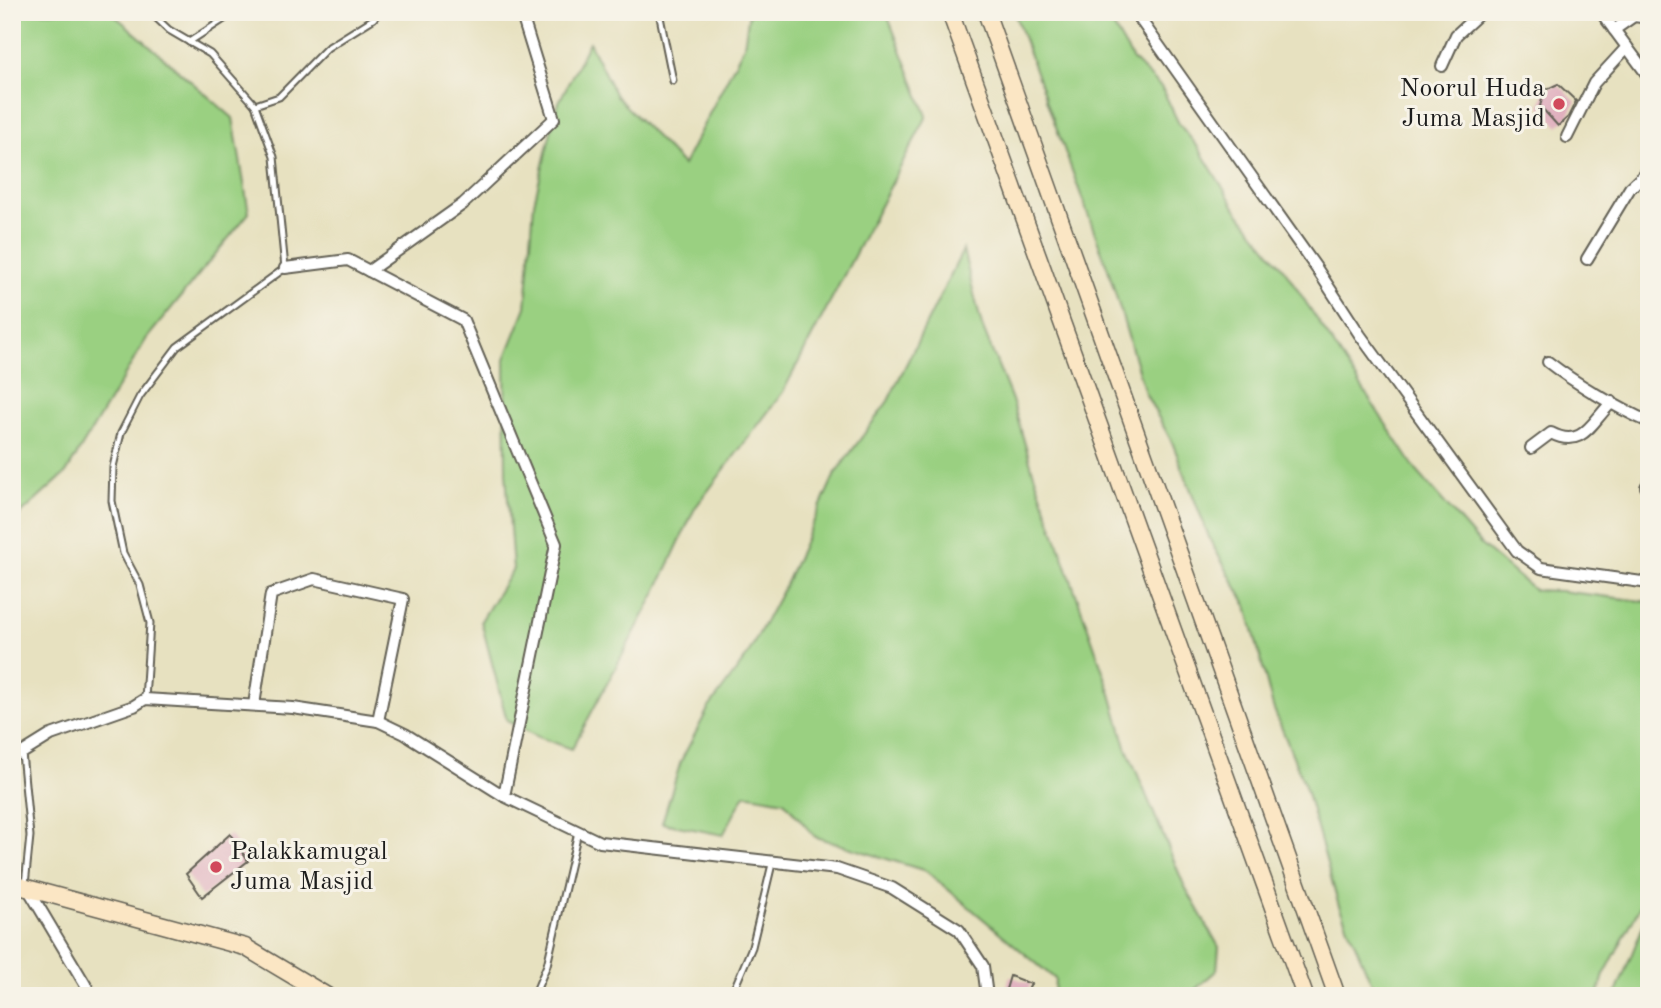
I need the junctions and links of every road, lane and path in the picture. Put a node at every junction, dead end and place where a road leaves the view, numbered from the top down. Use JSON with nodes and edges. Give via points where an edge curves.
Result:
{"nodes":[{"id":1,"x":150,"y":12,"type":"edge"},
{"id":2,"x":235,"y":12,"type":"edge"},
{"id":3,"x":379,"y":12,"type":"edge"},
{"id":4,"x":521,"y":12,"type":"edge"},
{"id":5,"x":659,"y":12,"type":"edge"},
{"id":6,"x":950,"y":12,"type":"edge"},
{"id":7,"x":986,"y":12,"type":"edge"},
{"id":8,"x":1135,"y":12,"type":"edge"},
{"id":9,"x":1481,"y":12,"type":"edge"},
{"id":10,"x":1601,"y":12,"type":"edge"},
{"id":11,"x":1634,"y":14,"type":"edge"},
{"id":12,"x":1649,"y":18,"type":"edge"},
{"id":13,"x":1614,"y":30,"type":"junction"},
{"id":14,"x":189,"y":42,"type":"junction"},
{"id":15,"x":1627,"y":47,"type":"junction"},
{"id":16,"x":1442,"y":66,"type":"dead end"},
{"id":17,"x":1649,"y":77,"type":"edge"},
{"id":18,"x":673,"y":81,"type":"dead end"},
{"id":19,"x":255,"y":105,"type":"junction"},
{"id":20,"x":1567,"y":138,"type":"dead end"},
{"id":21,"x":1649,"y":170,"type":"edge"},
{"id":22,"x":1587,"y":259,"type":"dead end"},
{"id":23,"x":285,"y":268,"type":"junction"},
{"id":24,"x":369,"y":271,"type":"junction"},
{"id":25,"x":1548,"y":362,"type":"dead end"},
{"id":26,"x":1612,"y":402,"type":"junction"},
{"id":27,"x":1649,"y":422,"type":"edge"},
{"id":28,"x":1531,"y":448,"type":"dead end"},
{"id":29,"x":1649,"y":583,"type":"edge"},
{"id":30,"x":145,"y":699,"type":"junction"},
{"id":31,"x":254,"y":705,"type":"junction"},
{"id":32,"x":378,"y":721,"type":"junction"},
{"id":33,"x":17,"y":754,"type":"edge"},
{"id":34,"x":504,"y":796,"type":"junction"},
{"id":35,"x":578,"y":832,"type":"junction"},
{"id":36,"x":772,"y":864,"type":"junction"},
{"id":37,"x":19,"y":884,"type":"edge"},
{"id":38,"x":92,"y":996,"type":"edge"},
{"id":39,"x":327,"y":996,"type":"edge"},
{"id":40,"x":534,"y":996,"type":"edge"},
{"id":41,"x":732,"y":996,"type":"edge"},
{"id":42,"x":987,"y":996,"type":"edge"},
{"id":43,"x":1305,"y":996,"type":"edge"},
{"id":44,"x":1337,"y":996,"type":"edge"}],
"edges":[{"from":1,"to":14,"type":"lane"},
{"from":2,"to":14,"type":"lane"},
{"from":3,"to":19,"type":"lane","via":[[327,48],[279,97]]},
{"from":4,"to":24,"type":"street","via":[[554,120],[463,204]]},
{"from":5,"to":18,"type":"lane"},
{"from":6,"to":43,"type":"main road"},
{"from":7,"to":44,"type":"main road"},
{"from":8,"to":29,"type":"street","via":[[1517,551],[1541,568]]},
{"from":9,"to":16,"type":"street","via":[[1456,35]]},
{"from":10,"to":13,"type":"street"},
{"from":11,"to":12,"type":"street"},
{"from":11,"to":13,"type":"street"},
{"from":13,"to":15,"type":"street"},
{"from":14,"to":19,"type":"lane","via":[[210,54]]},
{"from":15,"to":17,"type":"street"},
{"from":15,"to":20,"type":"street","via":[[1594,83]]},
{"from":19,"to":23,"type":"lane","via":[[274,157]]},
{"from":21,"to":22,"type":"street","via":[[1630,188]]},
{"from":23,"to":24,"type":"street","via":[[348,260]]},
{"from":23,"to":30,"type":"lane","via":[[177,347],[140,396],[121,433],[112,501],[123,552],[140,585],[150,623]]},
{"from":24,"to":34,"type":"street","via":[[463,320],[555,544]]},
{"from":25,"to":26,"type":"street","via":[[1579,387]]},
{"from":26,"to":27,"type":"street"},
{"from":26,"to":28,"type":"street","via":[[1588,432],[1575,440],[1551,433]]},
{"from":30,"to":31,"type":"street"},
{"from":30,"to":33,"type":"street","via":[[51,735]]},
{"from":31,"to":32,"type":"street"},
{"from":31,"to":32,"type":"street","via":[[271,594],[314,579],[403,599]]},
{"from":32,"to":34,"type":"street"},
{"from":33,"to":37,"type":"lane","via":[[30,836]]},
{"from":34,"to":35,"type":"street"},
{"from":35,"to":36,"type":"street","via":[[600,842]]},
{"from":35,"to":40,"type":"lane","via":[[547,965]]},
{"from":36,"to":41,"type":"lane","via":[[752,947]]},
{"from":36,"to":42,"type":"street","via":[[837,869],[892,888],[959,930],[983,966]]},
{"from":37,"to":38,"type":"street"},
{"from":37,"to":39,"type":"main road","via":[[245,947]]}]}
